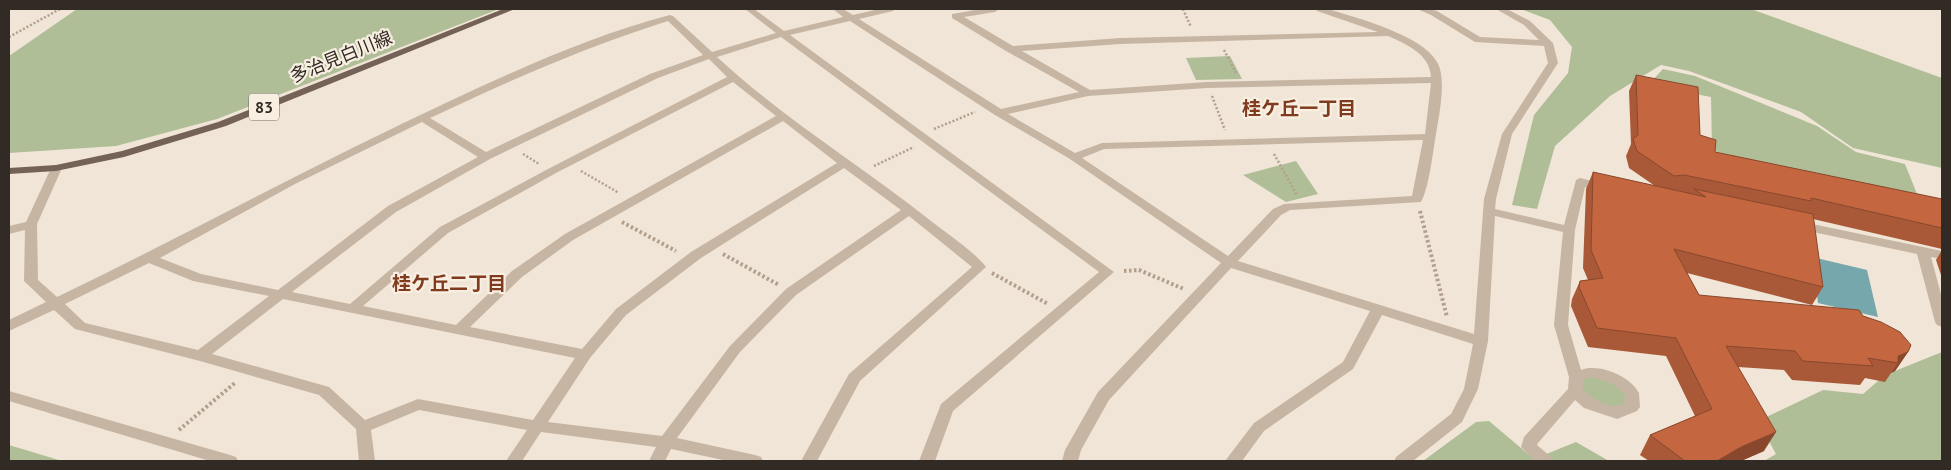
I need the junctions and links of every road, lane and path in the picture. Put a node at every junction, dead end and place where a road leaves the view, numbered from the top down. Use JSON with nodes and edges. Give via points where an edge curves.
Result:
{"nodes":[{"id":1,"x":60,"y":9,"type":"edge"},
{"id":2,"x":510,"y":9,"type":"edge"},
{"id":3,"x":749,"y":9,"type":"edge"},
{"id":4,"x":837,"y":9,"type":"edge"},
{"id":5,"x":890,"y":9,"type":"edge"},
{"id":6,"x":995,"y":9,"type":"edge"},
{"id":7,"x":1183,"y":9,"type":"edge"},
{"id":8,"x":1320,"y":9,"type":"edge"},
{"id":9,"x":1422,"y":9,"type":"edge"},
{"id":10,"x":1501,"y":9,"type":"edge"},
{"id":11,"x":851,"y":18,"type":"junction"},
{"id":12,"x":782,"y":34,"type":"junction"},
{"id":13,"x":1391,"y":35,"type":"junction"},
{"id":14,"x":9,"y":37,"type":"edge"},
{"id":15,"x":1218,"y":39,"type":"junction"},
{"id":16,"x":1196,"y":40,"type":"junction"},
{"id":17,"x":1548,"y":43,"type":"junction"},
{"id":18,"x":1009,"y":48,"type":"junction"},
{"id":19,"x":709,"y":56,"type":"junction"},
{"id":20,"x":734,"y":78,"type":"junction"},
{"id":21,"x":1436,"y":80,"type":"junction"},
{"id":22,"x":1207,"y":85,"type":"junction"},
{"id":23,"x":1242,"y":85,"type":"junction"},
{"id":24,"x":1088,"y":93,"type":"junction"},
{"id":25,"x":989,"y":106,"type":"junction"},
{"id":26,"x":999,"y":112,"type":"junction"},
{"id":27,"x":784,"y":116,"type":"junction"},
{"id":28,"x":422,"y":118,"type":"junction"},
{"id":29,"x":1429,"y":137,"type":"junction"},
{"id":30,"x":924,"y":138,"type":"junction"},
{"id":31,"x":1267,"y":141,"type":"junction"},
{"id":32,"x":1230,"y":142,"type":"junction"},
{"id":33,"x":510,"y":146,"type":"junction"},
{"id":34,"x":1074,"y":157,"type":"junction"},
{"id":35,"x":486,"y":158,"type":"junction"},
{"id":36,"x":844,"y":163,"type":"junction"},
{"id":37,"x":567,"y":164,"type":"junction"},
{"id":38,"x":56,"y":168,"type":"junction"},
{"id":39,"x":9,"y":171,"type":"edge"},
{"id":40,"x":552,"y":172,"type":"junction"},
{"id":41,"x":858,"y":173,"type":"junction"},
{"id":42,"x":1617,"y":191,"type":"edge"},
{"id":43,"x":1417,"y":199,"type":"junction"},
{"id":44,"x":633,"y":201,"type":"junction"},
{"id":45,"x":1303,"y":206,"type":"junction"},
{"id":46,"x":910,"y":210,"type":"junction"},
{"id":47,"x":1489,"y":211,"type":"junction"},
{"id":48,"x":609,"y":215,"type":"junction"},
{"id":49,"x":1790,"y":223,"type":"edge"},
{"id":50,"x":31,"y":224,"type":"junction"},
{"id":51,"x":9,"y":230,"type":"edge"},
{"id":52,"x":1569,"y":230,"type":"junction"},
{"id":53,"x":709,"y":247,"type":"junction"},
{"id":54,"x":1923,"y":251,"type":"junction"},
{"id":55,"x":1942,"y":255,"type":"edge"},
{"id":56,"x":149,"y":258,"type":"junction"},
{"id":57,"x":690,"y":259,"type":"junction"},
{"id":58,"x":1229,"y":263,"type":"junction"},
{"id":59,"x":980,"y":267,"type":"junction"},
{"id":60,"x":1107,"y":272,"type":"junction"},
{"id":61,"x":791,"y":292,"type":"junction"},
{"id":62,"x":282,"y":294,"type":"junction"},
{"id":63,"x":1198,"y":295,"type":"junction"},
{"id":64,"x":54,"y":304,"type":"junction"},
{"id":65,"x":353,"y":308,"type":"junction"},
{"id":66,"x":1378,"y":310,"type":"junction"},
{"id":67,"x":1062,"y":311,"type":"junction"},
{"id":68,"x":1942,"y":322,"type":"edge"},
{"id":69,"x":9,"y":326,"type":"edge"},
{"id":70,"x":458,"y":330,"type":"junction"},
{"id":71,"x":1451,"y":332,"type":"junction"},
{"id":72,"x":1481,"y":341,"type":"junction"},
{"id":73,"x":585,"y":354,"type":"junction"},
{"id":74,"x":200,"y":356,"type":"junction"},
{"id":75,"x":250,"y":370,"type":"junction"},
{"id":76,"x":9,"y":396,"type":"edge"},
{"id":77,"x":536,"y":426,"type":"junction"},
{"id":78,"x":364,"y":427,"type":"junction"},
{"id":79,"x":166,"y":442,"type":"junction"},
{"id":80,"x":666,"y":442,"type":"junction"},
{"id":81,"x":230,"y":461,"type":"edge"},
{"id":82,"x":367,"y":461,"type":"edge"},
{"id":83,"x":514,"y":461,"type":"edge"},
{"id":84,"x":657,"y":461,"type":"edge"},
{"id":85,"x":755,"y":461,"type":"edge"},
{"id":86,"x":809,"y":461,"type":"edge"},
{"id":87,"x":927,"y":461,"type":"edge"},
{"id":88,"x":1070,"y":461,"type":"edge"},
{"id":89,"x":1233,"y":461,"type":"edge"},
{"id":90,"x":1402,"y":461,"type":"edge"},
{"id":91,"x":1545,"y":461,"type":"edge"}],
"edges":[{"from":1,"to":14,"type":"path"},
{"from":2,"to":38,"type":"main road","name":"多治見白川線","number":"83","via":[[222,124],[124,154]]},
{"from":3,"to":12,"type":"street"},
{"from":4,"to":11,"type":"street"},
{"from":5,"to":11,"type":"street"},
{"from":6,"to":18,"type":"street","via":[[955,16]]},
{"from":7,"to":16,"type":"path"},
{"from":8,"to":13,"type":"street"},
{"from":9,"to":17,"type":"street","via":[[1478,40]]},
{"from":10,"to":17,"type":"street","via":[[1527,23]]},
{"from":11,"to":12,"type":"street"},
{"from":11,"to":25,"type":"street"},
{"from":12,"to":19,"type":"street"},
{"from":12,"to":30,"type":"street"},
{"from":13,"to":15,"type":"street"},
{"from":13,"to":21,"type":"street","via":[[1419,48],[1433,63]]},
{"from":15,"to":16,"type":"street"},
{"from":15,"to":23,"type":"path"},
{"from":16,"to":18,"type":"street"},
{"from":17,"to":47,"type":"street","via":[[1553,63],[1507,134]]},
{"from":18,"to":24,"type":"street"},
{"from":19,"to":20,"type":"street"},
{"from":19,"to":28,"type":"street","via":[[670,18],[599,40]]},
{"from":19,"to":33,"type":"street","via":[[654,76]]},
{"from":20,"to":27,"type":"street"},
{"from":20,"to":37,"type":"street"},
{"from":21,"to":23,"type":"street"},
{"from":21,"to":29,"type":"street"},
{"from":22,"to":23,"type":"street"},
{"from":22,"to":24,"type":"street"},
{"from":22,"to":32,"type":"path"},
{"from":24,"to":26,"type":"street"},
{"from":25,"to":26,"type":"street"},
{"from":25,"to":30,"type":"path"},
{"from":26,"to":34,"type":"street"},
{"from":27,"to":36,"type":"street"},
{"from":27,"to":44,"type":"street"},
{"from":28,"to":35,"type":"street"},
{"from":28,"to":56,"type":"street","via":[[291,182]]},
{"from":29,"to":31,"type":"street"},
{"from":29,"to":43,"type":"street"},
{"from":30,"to":41,"type":"path"},
{"from":30,"to":60,"type":"street"},
{"from":31,"to":32,"type":"street"},
{"from":31,"to":45,"type":"path"},
{"from":32,"to":34,"type":"street","via":[[1102,146]]},
{"from":33,"to":35,"type":"street"},
{"from":33,"to":40,"type":"path"},
{"from":34,"to":58,"type":"street"},
{"from":35,"to":62,"type":"street","via":[[392,210]]},
{"from":36,"to":41,"type":"street"},
{"from":36,"to":53,"type":"street"},
{"from":37,"to":40,"type":"street"},
{"from":37,"to":44,"type":"path"},
{"from":38,"to":39,"type":"main road","name":"多治見白川線","number":"83"},
{"from":38,"to":50,"type":"street"},
{"from":40,"to":65,"type":"street","via":[[444,230]]},
{"from":41,"to":46,"type":"street"},
{"from":42,"to":52,"type":"street","via":[[1580,182]]},
{"from":43,"to":45,"type":"street"},
{"from":43,"to":71,"type":"path"},
{"from":44,"to":48,"type":"street"},
{"from":45,"to":58,"type":"street","via":[[1277,212]]},
{"from":46,"to":59,"type":"street"},
{"from":46,"to":61,"type":"street"},
{"from":47,"to":52,"type":"street"},
{"from":47,"to":72,"type":"street"},
{"from":48,"to":57,"type":"path"},
{"from":48,"to":70,"type":"street","via":[[569,237],[517,274]]},
{"from":49,"to":54,"type":"street"},
{"from":50,"to":51,"type":"street"},
{"from":50,"to":64,"type":"street","via":[[31,281]]},
{"from":52,"to":91,"type":"street","via":[[1561,325],[1576,384],[1530,441],[1529,447]]},
{"from":53,"to":57,"type":"street"},
{"from":53,"to":61,"type":"path"},
{"from":54,"to":55,"type":"street"},
{"from":54,"to":68,"type":"street"},
{"from":56,"to":62,"type":"street","via":[[198,278]]},
{"from":56,"to":64,"type":"street"},
{"from":57,"to":73,"type":"street","via":[[621,312]]},
{"from":58,"to":63,"type":"street"},
{"from":58,"to":66,"type":"street"},
{"from":59,"to":67,"type":"path"},
{"from":59,"to":86,"type":"street","via":[[854,378]]},
{"from":60,"to":63,"type":"path","via":[[1139,270]]},
{"from":60,"to":67,"type":"street"},
{"from":61,"to":80,"type":"street","via":[[735,349]]},
{"from":62,"to":65,"type":"street"},
{"from":62,"to":74,"type":"street"},
{"from":63,"to":88,"type":"street","via":[[1103,396]]},
{"from":64,"to":69,"type":"street"},
{"from":64,"to":74,"type":"street","via":[[80,326]]},
{"from":65,"to":70,"type":"street"},
{"from":66,"to":71,"type":"street"},
{"from":66,"to":89,"type":"street","via":[[1348,365],[1259,427]]},
{"from":67,"to":87,"type":"street","via":[[946,408]]},
{"from":70,"to":73,"type":"street"},
{"from":71,"to":72,"type":"street"},
{"from":72,"to":90,"type":"street","via":[[1471,389],[1457,418]]},
{"from":73,"to":77,"type":"street"},
{"from":74,"to":75,"type":"street"},
{"from":75,"to":78,"type":"street","via":[[324,391]]},
{"from":75,"to":79,"type":"path"},
{"from":76,"to":79,"type":"street"},
{"from":77,"to":78,"type":"street","via":[[418,404]]},
{"from":77,"to":80,"type":"street"},
{"from":77,"to":83,"type":"street"},
{"from":78,"to":82,"type":"street"},
{"from":79,"to":81,"type":"street"},
{"from":80,"to":84,"type":"street"},
{"from":80,"to":85,"type":"street"}]}
